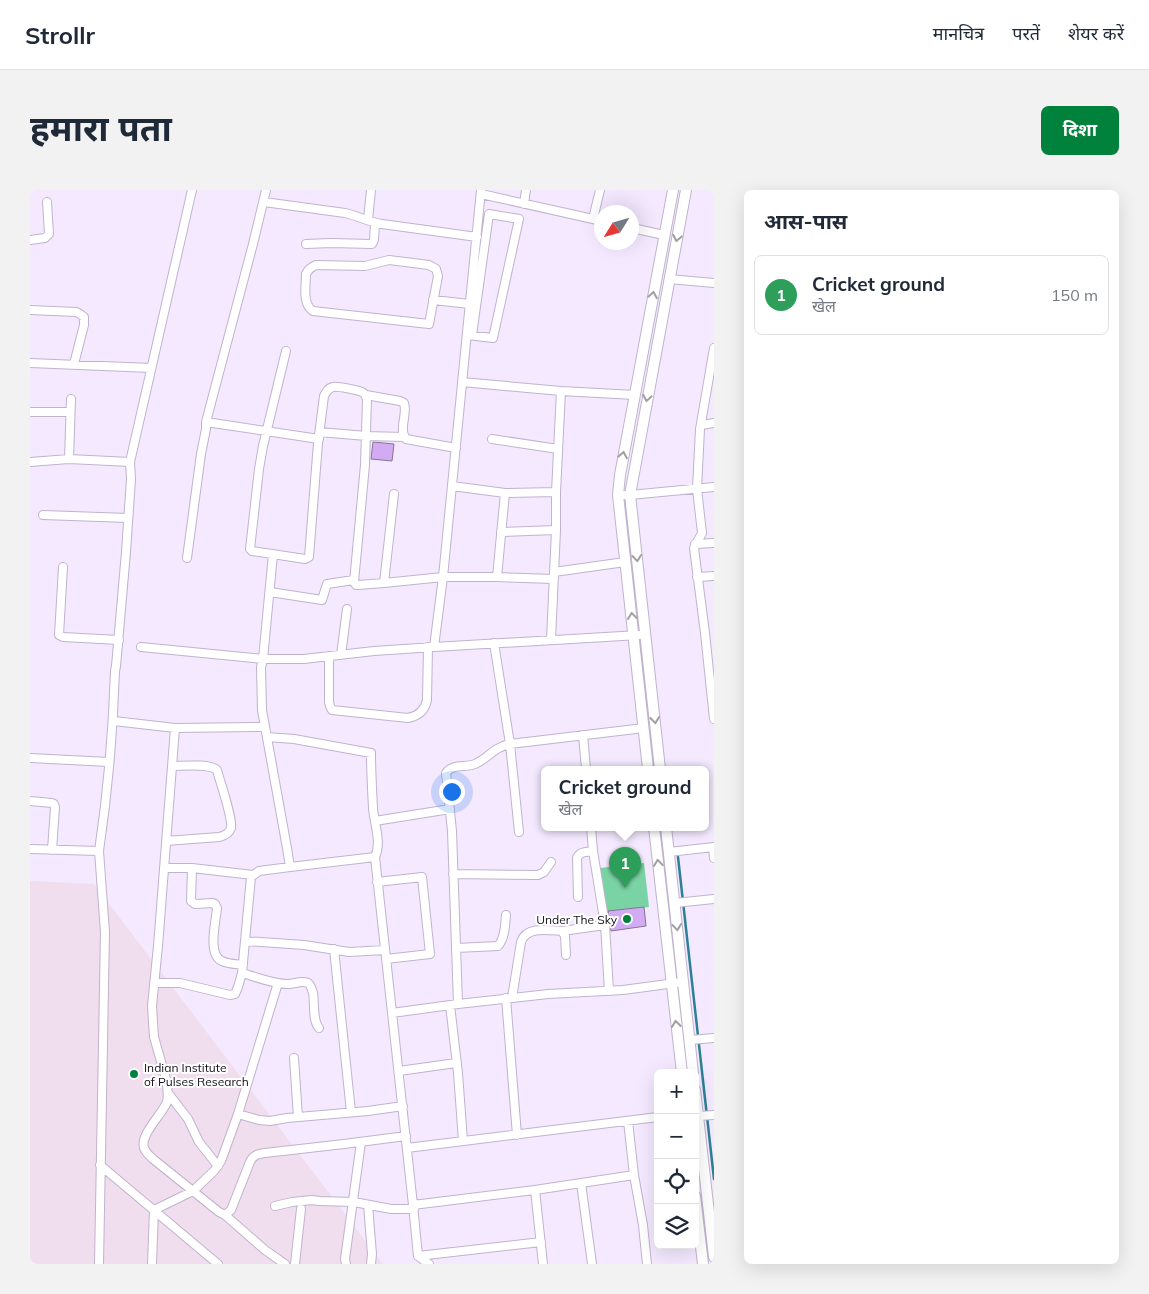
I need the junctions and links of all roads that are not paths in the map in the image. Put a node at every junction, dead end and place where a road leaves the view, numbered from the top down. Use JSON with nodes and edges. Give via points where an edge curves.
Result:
{"nodes":[{"id":1,"x":192,"y":190,"type":"edge"},
{"id":2,"x":266,"y":190,"type":"edge"},
{"id":3,"x":371,"y":190,"type":"edge"},
{"id":4,"x":526,"y":190,"type":"edge"},
{"id":5,"x":600,"y":190,"type":"edge"},
{"id":6,"x":672,"y":190,"type":"edge"},
{"id":7,"x":686,"y":190,"type":"edge"},
{"id":8,"x":481,"y":192,"type":"edge"},
{"id":9,"x":48,"y":202,"type":"dead end"},
{"id":10,"x":264,"y":202,"type":"junction"},
{"id":11,"x":524,"y":204,"type":"junction"},
{"id":12,"x":599,"y":205,"type":"edge"},
{"id":13,"x":594,"y":219,"type":"edge"},
{"id":14,"x":372,"y":222,"type":"junction"},
{"id":15,"x":639,"y":230,"type":"edge"},
{"id":16,"x":664,"y":235,"type":"junction"},
{"id":17,"x":476,"y":237,"type":"junction"},
{"id":18,"x":30,"y":240,"type":"edge"},
{"id":19,"x":306,"y":244,"type":"dead end"},
{"id":20,"x":476,"y":276,"type":"junction"},
{"id":21,"x":669,"y":280,"type":"junction"},
{"id":22,"x":714,"y":283,"type":"edge"},
{"id":23,"x":433,"y":300,"type":"junction"},
{"id":24,"x":470,"y":304,"type":"junction"},
{"id":25,"x":30,"y":310,"type":"edge"},
{"id":26,"x":470,"y":335,"type":"junction"},
{"id":27,"x":714,"y":348,"type":"edge"},
{"id":28,"x":286,"y":351,"type":"dead end"},
{"id":29,"x":30,"y":363,"type":"edge"},
{"id":30,"x":74,"y":364,"type":"junction"},
{"id":31,"x":151,"y":368,"type":"junction"},
{"id":32,"x":462,"y":382,"type":"junction"},
{"id":33,"x":561,"y":391,"type":"junction"},
{"id":34,"x":366,"y":395,"type":"junction"},
{"id":35,"x":634,"y":395,"type":"junction"},
{"id":36,"x":71,"y":399,"type":"dead end"},
{"id":37,"x":30,"y":412,"type":"edge"},
{"id":38,"x":70,"y":412,"type":"junction"},
{"id":39,"x":206,"y":422,"type":"junction"},
{"id":40,"x":714,"y":423,"type":"edge"},
{"id":41,"x":701,"y":425,"type":"junction"},
{"id":42,"x":267,"y":431,"type":"junction"},
{"id":43,"x":319,"y":435,"type":"junction"},
{"id":44,"x":366,"y":436,"type":"junction"},
{"id":45,"x":404,"y":437,"type":"junction"},
{"id":46,"x":492,"y":439,"type":"dead end"},
{"id":47,"x":456,"y":448,"type":"junction"},
{"id":48,"x":558,"y":449,"type":"junction"},
{"id":49,"x":69,"y":459,"type":"junction"},
{"id":50,"x":30,"y":462,"type":"edge"},
{"id":51,"x":130,"y":462,"type":"junction"},
{"id":52,"x":452,"y":486,"type":"junction"},
{"id":53,"x":714,"y":487,"type":"edge"},
{"id":54,"x":697,"y":489,"type":"junction"},
{"id":55,"x":556,"y":492,"type":"junction"},
{"id":56,"x":505,"y":493,"type":"junction"},
{"id":57,"x":394,"y":494,"type":"dead end"},
{"id":58,"x":618,"y":495,"type":"junction"},
{"id":59,"x":630,"y":495,"type":"junction"},
{"id":60,"x":43,"y":515,"type":"dead end"},
{"id":61,"x":128,"y":518,"type":"junction"},
{"id":62,"x":556,"y":530,"type":"junction"},
{"id":63,"x":501,"y":532,"type":"junction"},
{"id":64,"x":714,"y":543,"type":"edge"},
{"id":65,"x":695,"y":544,"type":"junction"},
{"id":66,"x":273,"y":554,"type":"junction"},
{"id":67,"x":187,"y":558,"type":"dead end"},
{"id":68,"x":625,"y":562,"type":"junction"},
{"id":69,"x":63,"y":567,"type":"dead end"},
{"id":70,"x":554,"y":575,"type":"junction"},
{"id":71,"x":714,"y":576,"type":"edge"},
{"id":72,"x":443,"y":577,"type":"junction"},
{"id":73,"x":497,"y":577,"type":"junction"},
{"id":74,"x":698,"y":577,"type":"junction"},
{"id":75,"x":354,"y":580,"type":"junction"},
{"id":76,"x":384,"y":583,"type":"junction"},
{"id":77,"x":270,"y":592,"type":"junction"},
{"id":78,"x":347,"y":609,"type":"dead end"},
{"id":79,"x":714,"y":631,"type":"edge"},
{"id":80,"x":705,"y":632,"type":"junction"},
{"id":81,"x":634,"y":635,"type":"junction"},
{"id":82,"x":646,"y":636,"type":"junction"},
{"id":83,"x":119,"y":640,"type":"junction"},
{"id":84,"x":551,"y":640,"type":"junction"},
{"id":85,"x":494,"y":644,"type":"junction"},
{"id":86,"x":141,"y":647,"type":"dead end"},
{"id":87,"x":431,"y":647,"type":"junction"},
{"id":88,"x":342,"y":655,"type":"junction"},
{"id":89,"x":330,"y":656,"type":"junction"},
{"id":90,"x":263,"y":659,"type":"junction"},
{"id":91,"x":711,"y":670,"type":"edge"},
{"id":92,"x":714,"y":713,"type":"edge"},
{"id":93,"x":114,"y":721,"type":"junction"},
{"id":94,"x":265,"y":727,"type":"junction"},
{"id":95,"x":175,"y":728,"type":"junction"},
{"id":96,"x":644,"y":728,"type":"junction"},
{"id":97,"x":583,"y":735,"type":"junction"},
{"id":98,"x":266,"y":737,"type":"junction"},
{"id":99,"x":510,"y":744,"type":"junction"},
{"id":100,"x":30,"y":758,"type":"edge"},
{"id":101,"x":109,"y":762,"type":"junction"},
{"id":102,"x":172,"y":766,"type":"junction"},
{"id":103,"x":586,"y":766,"type":"edge"},
{"id":104,"x":648,"y":766,"type":"edge"},
{"id":105,"x":660,"y":766,"type":"edge"},
{"id":106,"x":30,"y":801,"type":"edge"},
{"id":107,"x":450,"y":809,"type":"junction"},
{"id":108,"x":375,"y":821,"type":"junction"},
{"id":109,"x":591,"y":831,"type":"edge"},
{"id":110,"x":654,"y":831,"type":"edge"},
{"id":111,"x":666,"y":831,"type":"edge"},
{"id":112,"x":519,"y":832,"type":"dead end"},
{"id":113,"x":166,"y":841,"type":"junction"},
{"id":114,"x":713,"y":847,"type":"edge"},
{"id":115,"x":30,"y":850,"type":"edge"},
{"id":116,"x":52,"y":850,"type":"junction"},
{"id":117,"x":99,"y":850,"type":"junction"},
{"id":118,"x":593,"y":851,"type":"junction"},
{"id":119,"x":669,"y":852,"type":"junction"},
{"id":120,"x":374,"y":858,"type":"junction"},
{"id":121,"x":714,"y":858,"type":"edge"},
{"id":122,"x":551,"y":862,"type":"dead end"},
{"id":123,"x":290,"y":867,"type":"junction"},
{"id":124,"x":164,"y":868,"type":"junction"},
{"id":125,"x":192,"y":868,"type":"junction"},
{"id":126,"x":453,"y":874,"type":"junction"},
{"id":127,"x":253,"y":875,"type":"junction"},
{"id":128,"x":377,"y":882,"type":"junction"},
{"id":129,"x":578,"y":897,"type":"dead end"},
{"id":130,"x":714,"y":899,"type":"edge"},
{"id":131,"x":675,"y":903,"type":"junction"},
{"id":132,"x":506,"y":915,"type":"dead end"},
{"id":133,"x":605,"y":925,"type":"junction"},
{"id":134,"x":562,"y":931,"type":"junction"},
{"id":135,"x":245,"y":941,"type":"junction"},
{"id":136,"x":456,"y":948,"type":"junction"},
{"id":137,"x":334,"y":949,"type":"junction"},
{"id":138,"x":385,"y":950,"type":"junction"},
{"id":139,"x":566,"y":955,"type":"dead end"},
{"id":140,"x":386,"y":959,"type":"junction"},
{"id":141,"x":242,"y":969,"type":"junction"},
{"id":142,"x":683,"y":982,"type":"junction"},
{"id":143,"x":155,"y":983,"type":"junction"},
{"id":144,"x":278,"y":983,"type":"junction"},
{"id":145,"x":672,"y":984,"type":"junction"},
{"id":146,"x":609,"y":991,"type":"junction"},
{"id":147,"x":509,"y":998,"type":"junction"},
{"id":148,"x":454,"y":1004,"type":"junction"},
{"id":149,"x":392,"y":1013,"type":"junction"},
{"id":150,"x":319,"y":1028,"type":"dead end"},
{"id":151,"x":714,"y":1038,"type":"edge"},
{"id":152,"x":690,"y":1040,"type":"junction"},
{"id":153,"x":294,"y":1058,"type":"dead end"},
{"id":154,"x":456,"y":1063,"type":"junction"},
{"id":155,"x":682,"y":1069,"type":"edge"},
{"id":156,"x":693,"y":1069,"type":"edge"},
{"id":157,"x":399,"y":1071,"type":"junction"},
{"id":158,"x":168,"y":1093,"type":"junction"},
{"id":159,"x":403,"y":1106,"type":"junction"},
{"id":160,"x":351,"y":1112,"type":"junction"},
{"id":161,"x":238,"y":1114,"type":"junction"},
{"id":162,"x":714,"y":1115,"type":"edge"},
{"id":163,"x":699,"y":1116,"type":"edge"},
{"id":164,"x":298,"y":1117,"type":"junction"},
{"id":165,"x":654,"y":1118,"type":"edge"},
{"id":166,"x":628,"y":1121,"type":"junction"},
{"id":167,"x":699,"y":1125,"type":"edge"},
{"id":168,"x":517,"y":1134,"type":"junction"},
{"id":169,"x":406,"y":1136,"type":"junction"},
{"id":170,"x":463,"y":1141,"type":"junction"},
{"id":171,"x":361,"y":1142,"type":"junction"},
{"id":172,"x":407,"y":1148,"type":"junction"},
{"id":173,"x":100,"y":1165,"type":"junction"},
{"id":174,"x":218,"y":1166,"type":"junction"},
{"id":175,"x":634,"y":1175,"type":"junction"},
{"id":176,"x":581,"y":1183,"type":"junction"},
{"id":177,"x":535,"y":1190,"type":"junction"},
{"id":178,"x":193,"y":1191,"type":"junction"},
{"id":179,"x":354,"y":1202,"type":"junction"},
{"id":180,"x":696,"y":1204,"type":"edge"},
{"id":181,"x":368,"y":1205,"type":"junction"},
{"id":182,"x":275,"y":1206,"type":"dead end"},
{"id":183,"x":414,"y":1207,"type":"junction"},
{"id":184,"x":301,"y":1209,"type":"dead end"},
{"id":185,"x":154,"y":1210,"type":"junction"},
{"id":186,"x":225,"y":1215,"type":"junction"},
{"id":187,"x":541,"y":1242,"type":"junction"},
{"id":188,"x":418,"y":1256,"type":"junction"},
{"id":189,"x":714,"y":1257,"type":"edge"},
{"id":190,"x":210,"y":1260,"type":"edge"},
{"id":191,"x":426,"y":1263,"type":"edge"},
{"id":192,"x":98,"y":1264,"type":"edge"},
{"id":193,"x":152,"y":1264,"type":"edge"},
{"id":194,"x":218,"y":1264,"type":"edge"},
{"id":195,"x":285,"y":1264,"type":"edge"},
{"id":196,"x":295,"y":1264,"type":"edge"},
{"id":197,"x":346,"y":1264,"type":"edge"},
{"id":198,"x":371,"y":1264,"type":"edge"},
{"id":199,"x":543,"y":1264,"type":"edge"},
{"id":200,"x":592,"y":1264,"type":"edge"},
{"id":201,"x":647,"y":1264,"type":"edge"},
{"id":202,"x":703,"y":1264,"type":"edge"}],
"edges":[{"from":1,"to":31,"type":"street"},
{"from":2,"to":10,"type":"street"},
{"from":3,"to":14,"type":"street"},
{"from":4,"to":11,"type":"street"},
{"from":5,"to":12,"type":"street"},
{"from":6,"to":16,"type":"street"},
{"from":7,"to":21,"type":"street","one_way":true},
{"from":8,"to":11,"type":"street"},
{"from":8,"to":17,"type":"street"},
{"from":9,"to":18,"type":"street","via":[[49,234],[45,238]]},
{"from":10,"to":14,"type":"street","via":[[356,215]]},
{"from":10,"to":39,"type":"street"},
{"from":11,"to":13,"type":"street"},
{"from":14,"to":17,"type":"street"},
{"from":14,"to":19,"type":"street","via":[[372,244]]},
{"from":15,"to":16,"type":"street"},
{"from":35,"to":16,"type":"street","one_way":true},
{"from":17,"to":20,"type":"street"},
{"from":20,"to":24,"type":"street"},
{"from":20,"to":26,"type":"street"},
{"from":20,"to":26,"type":"street","via":[[489,214],[519,219],[493,338]]},
{"from":21,"to":22,"type":"street"},
{"from":21,"to":59,"type":"street","one_way":true},
{"from":23,"to":23,"type":"street","via":[[429,324],[313,311],[308,308],[306,299],[306,274],[316,265],[364,266],[393,260],[434,266],[438,276]]},
{"from":23,"to":24,"type":"street"},
{"from":24,"to":26,"type":"street"},
{"from":25,"to":30,"type":"street","via":[[76,312],[84,317]]},
{"from":26,"to":32,"type":"street"},
{"from":27,"to":41,"type":"street"},
{"from":28,"to":42,"type":"street"},
{"from":29,"to":30,"type":"street"},
{"from":30,"to":31,"type":"street"},
{"from":31,"to":51,"type":"street"},
{"from":32,"to":33,"type":"street"},
{"from":32,"to":47,"type":"street"},
{"from":33,"to":35,"type":"street"},
{"from":33,"to":48,"type":"street"},
{"from":34,"to":43,"type":"street","via":[[338,387],[327,390]]},
{"from":34,"to":44,"type":"street"},
{"from":34,"to":45,"type":"street","via":[[404,403]]},
{"from":58,"to":35,"type":"street","one_way":true},
{"from":36,"to":38,"type":"street"},
{"from":37,"to":38,"type":"street"},
{"from":38,"to":49,"type":"street"},
{"from":39,"to":42,"type":"street"},
{"from":39,"to":67,"type":"street"},
{"from":40,"to":41,"type":"street"},
{"from":41,"to":54,"type":"street"},
{"from":42,"to":43,"type":"street"},
{"from":42,"to":66,"type":"street","via":[[249,547],[252,551]]},
{"from":43,"to":44,"type":"street"},
{"from":43,"to":66,"type":"street","via":[[309,556]]},
{"from":44,"to":45,"type":"street"},
{"from":44,"to":75,"type":"street"},
{"from":45,"to":47,"type":"street","via":[[408,441]]},
{"from":46,"to":48,"type":"street"},
{"from":47,"to":52,"type":"street"},
{"from":48,"to":55,"type":"street"},
{"from":49,"to":50,"type":"street"},
{"from":49,"to":51,"type":"street"},
{"from":51,"to":61,"type":"street"},
{"from":52,"to":56,"type":"street"},
{"from":52,"to":72,"type":"street"},
{"from":53,"to":54,"type":"street"},
{"from":54,"to":59,"type":"street"},
{"from":54,"to":65,"type":"street","via":[[702,533]]},
{"from":55,"to":56,"type":"street"},
{"from":55,"to":62,"type":"street"},
{"from":56,"to":63,"type":"street"},
{"from":57,"to":76,"type":"street"},
{"from":58,"to":59,"type":"street"},
{"from":58,"to":68,"type":"street"},
{"from":59,"to":82,"type":"street","one_way":true},
{"from":60,"to":61,"type":"street"},
{"from":61,"to":83,"type":"street"},
{"from":62,"to":63,"type":"street"},
{"from":62,"to":70,"type":"street"},
{"from":63,"to":73,"type":"street"},
{"from":64,"to":65,"type":"street"},
{"from":65,"to":74,"type":"street"},
{"from":66,"to":77,"type":"street"},
{"from":68,"to":70,"type":"street"},
{"from":81,"to":68,"type":"street","one_way":true},
{"from":69,"to":83,"type":"street","via":[[59,635]]},
{"from":70,"to":73,"type":"street"},
{"from":70,"to":84,"type":"street"},
{"from":71,"to":74,"type":"street"},
{"from":72,"to":73,"type":"street"},
{"from":72,"to":76,"type":"street"},
{"from":72,"to":87,"type":"street"},
{"from":74,"to":80,"type":"street"},
{"from":75,"to":76,"type":"street","via":[[356,585]]},
{"from":75,"to":77,"type":"street","via":[[327,584],[322,600]]},
{"from":77,"to":90,"type":"street"},
{"from":78,"to":88,"type":"street"},
{"from":79,"to":80,"type":"street"},
{"from":80,"to":91,"type":"street"},
{"from":81,"to":82,"type":"street"},
{"from":81,"to":84,"type":"street"},
{"from":81,"to":96,"type":"street"},
{"from":82,"to":105,"type":"street","one_way":true},
{"from":83,"to":93,"type":"street"},
{"from":84,"to":85,"type":"street"},
{"from":85,"to":87,"type":"street"},
{"from":85,"to":99,"type":"street"},
{"from":86,"to":90,"type":"street"},
{"from":87,"to":88,"type":"street"},
{"from":87,"to":89,"type":"street","via":[[426,707],[421,713],[408,718],[332,710],[329,702]]},
{"from":88,"to":89,"type":"street"},
{"from":89,"to":90,"type":"street"},
{"from":90,"to":94,"type":"street","via":[[260,667]]},
{"from":91,"to":92,"type":"street"},
{"from":93,"to":95,"type":"street"},
{"from":93,"to":101,"type":"street"},
{"from":94,"to":95,"type":"street"},
{"from":94,"to":98,"type":"street"},
{"from":95,"to":102,"type":"street"},
{"from":96,"to":97,"type":"street"},
{"from":96,"to":104,"type":"street"},
{"from":97,"to":99,"type":"street"},
{"from":97,"to":103,"type":"street"},
{"from":98,"to":108,"type":"street","via":[[371,753]]},
{"from":98,"to":123,"type":"street"},
{"from":99,"to":107,"type":"street","via":[[496,748],[474,764],[448,770]]},
{"from":99,"to":112,"type":"street"},
{"from":100,"to":101,"type":"street"},
{"from":101,"to":117,"type":"street"},
{"from":102,"to":113,"type":"street"},
{"from":102,"to":113,"type":"street","via":[[215,768],[231,826],[227,834],[219,837]]},
{"from":106,"to":116,"type":"street","via":[[54,804]]},
{"from":107,"to":108,"type":"street"},
{"from":107,"to":126,"type":"street"},
{"from":108,"to":120,"type":"street","via":[[378,842]]},
{"from":109,"to":118,"type":"street"},
{"from":145,"to":110,"type":"street","one_way":true},
{"from":111,"to":119,"type":"street"},
{"from":113,"to":124,"type":"street"},
{"from":114,"to":119,"type":"street"},
{"from":114,"to":121,"type":"street"},
{"from":115,"to":116,"type":"street"},
{"from":116,"to":117,"type":"street"},
{"from":117,"to":173,"type":"street","via":[[105,932]]},
{"from":118,"to":129,"type":"street","via":[[581,853],[577,858]]},
{"from":118,"to":133,"type":"street"},
{"from":119,"to":131,"type":"street"},
{"from":120,"to":123,"type":"street"},
{"from":120,"to":128,"type":"street"},
{"from":122,"to":126,"type":"street","via":[[538,875]]},
{"from":123,"to":127,"type":"street","via":[[259,870]]},
{"from":124,"to":125,"type":"street"},
{"from":124,"to":143,"type":"street"},
{"from":125,"to":127,"type":"street"},
{"from":125,"to":141,"type":"street","via":[[191,901],[195,904],[213,903],[217,908],[215,954],[223,962]]},
{"from":126,"to":136,"type":"street"},
{"from":127,"to":135,"type":"street"},
{"from":128,"to":138,"type":"street"},
{"from":128,"to":140,"type":"street","via":[[422,877],[430,954]]},
{"from":130,"to":131,"type":"street"},
{"from":131,"to":142,"type":"street","one_way":true},
{"from":132,"to":136,"type":"street","via":[[503,937],[498,946]]},
{"from":133,"to":134,"type":"street"},
{"from":133,"to":146,"type":"street"},
{"from":134,"to":139,"type":"street"},
{"from":134,"to":147,"type":"street","via":[[536,930],[524,936]]},
{"from":135,"to":137,"type":"street"},
{"from":135,"to":141,"type":"street"},
{"from":136,"to":148,"type":"street"},
{"from":137,"to":138,"type":"street","via":[[349,952]]},
{"from":137,"to":160,"type":"street"},
{"from":138,"to":140,"type":"street"},
{"from":140,"to":149,"type":"street"},
{"from":141,"to":143,"type":"street","via":[[233,995],[180,982]]},
{"from":141,"to":144,"type":"street"},
{"from":142,"to":145,"type":"street"},
{"from":142,"to":152,"type":"street"},
{"from":143,"to":158,"type":"street","via":[[152,1006],[154,1036]]},
{"from":144,"to":150,"type":"street","via":[[305,982],[310,985]]},
{"from":144,"to":161,"type":"street"},
{"from":145,"to":146,"type":"street"},
{"from":155,"to":145,"type":"street","one_way":true},
{"from":146,"to":147,"type":"street"},
{"from":147,"to":148,"type":"street"},
{"from":147,"to":168,"type":"street"},
{"from":148,"to":149,"type":"street"},
{"from":148,"to":154,"type":"street"},
{"from":149,"to":157,"type":"street"},
{"from":151,"to":152,"type":"street"},
{"from":152,"to":156,"type":"street"},
{"from":153,"to":164,"type":"street"},
{"from":154,"to":157,"type":"street"},
{"from":154,"to":170,"type":"street"},
{"from":157,"to":159,"type":"street"},
{"from":158,"to":174,"type":"street"},
{"from":158,"to":178,"type":"street","via":[[165,1106],[145,1136],[144,1149]]},
{"from":159,"to":160,"type":"street"},
{"from":159,"to":169,"type":"street"},
{"from":160,"to":164,"type":"street"},
{"from":161,"to":164,"type":"street","via":[[264,1121]]},
{"from":161,"to":174,"type":"street"},
{"from":162,"to":163,"type":"street"},
{"from":165,"to":166,"type":"street"},
{"from":166,"to":168,"type":"street"},
{"from":166,"to":175,"type":"street"},
{"from":167,"to":189,"type":"street"},
{"from":168,"to":170,"type":"street"},
{"from":169,"to":171,"type":"street"},
{"from":169,"to":172,"type":"street"},
{"from":170,"to":172,"type":"street"},
{"from":171,"to":179,"type":"street"},
{"from":171,"to":186,"type":"street","via":[[253,1156],[231,1210]]},
{"from":172,"to":183,"type":"street"},
{"from":173,"to":185,"type":"street"},
{"from":173,"to":192,"type":"street"},
{"from":174,"to":178,"type":"street"},
{"from":175,"to":176,"type":"street"},
{"from":175,"to":201,"type":"street"},
{"from":176,"to":177,"type":"street"},
{"from":176,"to":200,"type":"street"},
{"from":177,"to":183,"type":"street"},
{"from":177,"to":187,"type":"street"},
{"from":178,"to":185,"type":"street"},
{"from":178,"to":186,"type":"street"},
{"from":179,"to":181,"type":"street"},
{"from":179,"to":182,"type":"street","via":[[312,1200]]},
{"from":179,"to":197,"type":"street"},
{"from":180,"to":202,"type":"street"},
{"from":181,"to":183,"type":"street"},
{"from":181,"to":198,"type":"street"},
{"from":183,"to":188,"type":"street"},
{"from":184,"to":196,"type":"street"},
{"from":185,"to":190,"type":"street"},
{"from":185,"to":193,"type":"street"},
{"from":186,"to":195,"type":"street"},
{"from":187,"to":188,"type":"street"},
{"from":187,"to":199,"type":"street"},
{"from":188,"to":191,"type":"street"},
{"from":190,"to":194,"type":"street"}]}
